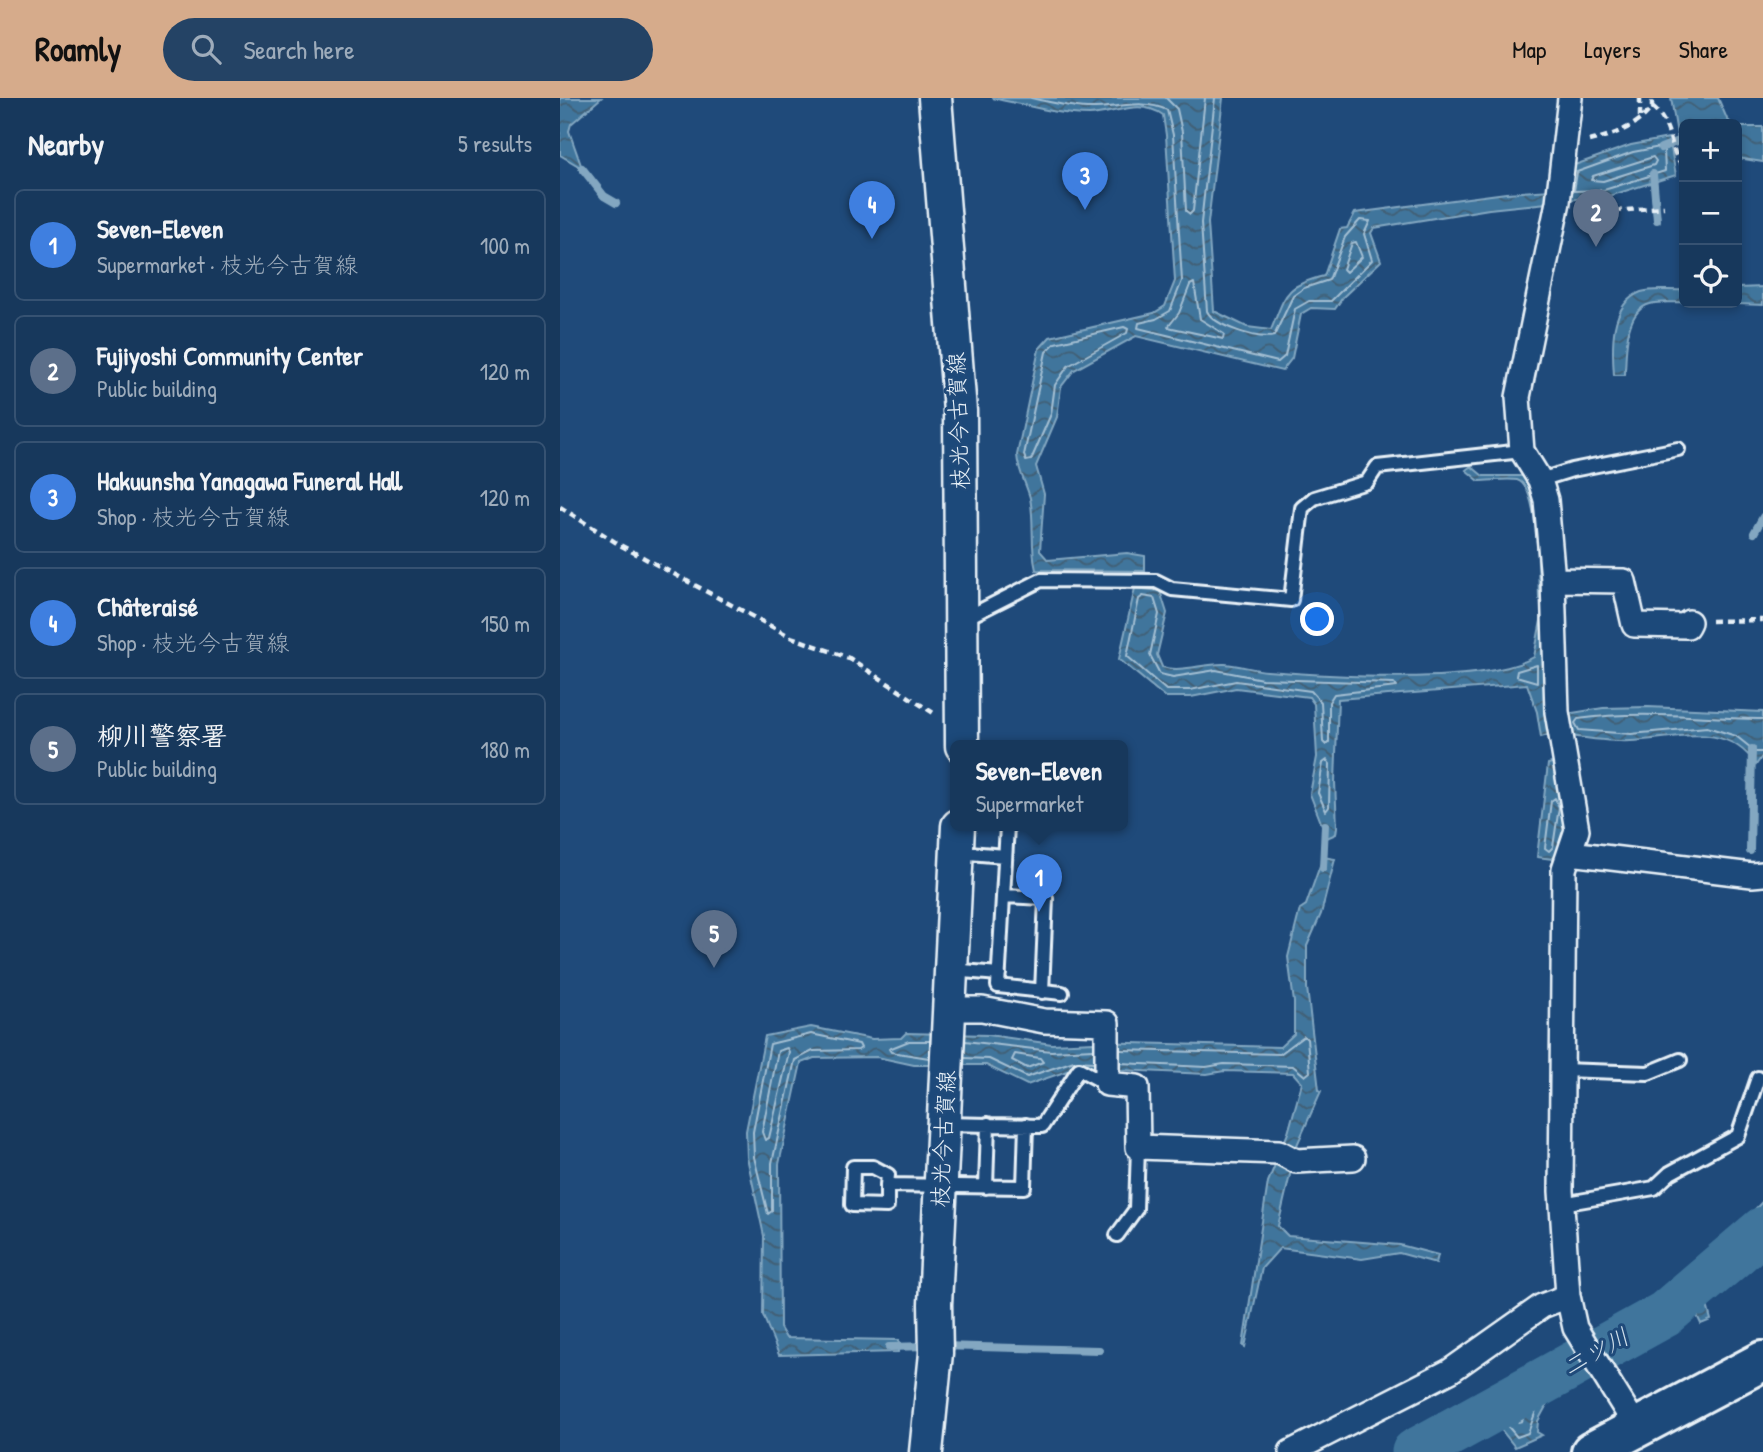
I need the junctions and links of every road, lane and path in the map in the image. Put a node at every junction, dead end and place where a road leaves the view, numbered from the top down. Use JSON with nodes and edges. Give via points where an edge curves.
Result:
{"nodes":[{"id":1,"x":934,"y":98,"type":"edge"},
{"id":2,"x":1570,"y":98,"type":"edge"},
{"id":3,"x":1640,"y":98,"type":"edge"},
{"id":4,"x":1652,"y":98,"type":"edge"},
{"id":5,"x":1653,"y":107,"type":"junction"},
{"id":6,"x":1640,"y":120,"type":"junction"},
{"id":7,"x":1564,"y":144,"type":"junction"},
{"id":8,"x":1679,"y":161,"type":"edge"},
{"id":9,"x":1560,"y":204,"type":"junction"},
{"id":10,"x":1662,"y":207,"type":"dead end"},
{"id":11,"x":1678,"y":449,"type":"dead end"},
{"id":12,"x":1522,"y":451,"type":"junction"},
{"id":13,"x":1540,"y":480,"type":"junction"},
{"id":14,"x":560,"y":507,"type":"edge"},
{"id":15,"x":1553,"y":580,"type":"junction"},
{"id":16,"x":962,"y":620,"type":"junction"},
{"id":17,"x":1763,"y":620,"type":"edge"},
{"id":18,"x":1689,"y":622,"type":"joint"},
{"id":19,"x":962,"y":738,"type":"edge"},
{"id":20,"x":1007,"y":831,"type":"edge"},
{"id":21,"x":957,"y":839,"type":"edge"},
{"id":22,"x":1570,"y":853,"type":"junction"},
{"id":23,"x":1005,"y":856,"type":"junction"},
{"id":24,"x":1763,"y":874,"type":"edge"},
{"id":25,"x":1003,"y":896,"type":"junction"},
{"id":26,"x":951,"y":970,"type":"junction"},
{"id":27,"x":999,"y":974,"type":"junction"},
{"id":28,"x":1042,"y":992,"type":"junction"},
{"id":29,"x":1062,"y":993,"type":"dead end"},
{"id":30,"x":948,"y":1019,"type":"junction"},
{"id":31,"x":1680,"y":1060,"type":"dead end"},
{"id":32,"x":1562,"y":1070,"type":"junction"},
{"id":33,"x":1107,"y":1078,"type":"junction"},
{"id":34,"x":1758,"y":1078,"type":"dead end"},
{"id":35,"x":944,"y":1124,"type":"junction"},
{"id":36,"x":988,"y":1124,"type":"junction"},
{"id":37,"x":1026,"y":1125,"type":"junction"},
{"id":38,"x":1138,"y":1147,"type":"junction"},
{"id":39,"x":1353,"y":1158,"type":"dead end"},
{"id":40,"x":887,"y":1185,"type":"dead end"},
{"id":41,"x":941,"y":1185,"type":"junction"},
{"id":42,"x":986,"y":1187,"type":"junction"},
{"id":43,"x":1562,"y":1204,"type":"junction"},
{"id":44,"x":1117,"y":1234,"type":"dead end"},
{"id":45,"x":1568,"y":1296,"type":"junction"},
{"id":46,"x":1763,"y":1361,"type":"edge"},
{"id":47,"x":1636,"y":1426,"type":"junction"},
{"id":48,"x":926,"y":1452,"type":"edge"},
{"id":49,"x":1291,"y":1452,"type":"edge"},
{"id":50,"x":1591,"y":1452,"type":"edge"}],
"edges":[{"from":1,"to":16,"type":"main road","name":"枝光今古賀線","via":[[960,411]]},
{"from":2,"to":7,"type":"street"},
{"from":3,"to":6,"type":"path"},
{"from":4,"to":5,"type":"path"},
{"from":5,"to":6,"type":"path"},
{"from":5,"to":8,"type":"path","via":[[1668,124]]},
{"from":6,"to":7,"type":"path","via":[[1603,138]]},
{"from":7,"to":9,"type":"street"},
{"from":9,"to":10,"type":"path"},
{"from":9,"to":12,"type":"street","via":[[1518,397]]},
{"from":11,"to":13,"type":"lane"},
{"from":12,"to":13,"type":"street"},
{"from":12,"to":16,"type":"lane","via":[[1377,467],[1367,482],[1314,498],[1301,508],[1291,600],[1172,589],[1156,581],[1041,580]]},
{"from":13,"to":15,"type":"street","via":[[1546,499]]},
{"from":14,"to":19,"type":"path","via":[[620,545],[791,637],[849,658]]},
{"from":15,"to":18,"type":"street","via":[[1623,581],[1634,625],[1687,626]]},
{"from":15,"to":22,"type":"street","via":[[1557,712],[1577,830]]},
{"from":16,"to":19,"type":"main road","name":"枝光今古賀線"},
{"from":17,"to":18,"type":"path"},
{"from":20,"to":23,"type":"lane"},
{"from":21,"to":23,"type":"lane"},
{"from":21,"to":26,"type":"main road","name":"枝光今古賀線"},
{"from":22,"to":24,"type":"street"},
{"from":22,"to":32,"type":"street","via":[[1564,869]]},
{"from":23,"to":25,"type":"lane"},
{"from":25,"to":27,"type":"lane"},
{"from":25,"to":28,"type":"lane","via":[[1046,898]]},
{"from":26,"to":27,"type":"lane"},
{"from":26,"to":30,"type":"main road","name":"枝光今古賀線"},
{"from":27,"to":28,"type":"lane","via":[[998,986]]},
{"from":28,"to":29,"type":"lane"},
{"from":30,"to":33,"type":"street","via":[[982,1009],[1044,1021],[1107,1023]]},
{"from":30,"to":35,"type":"main road","name":"枝光今古賀線"},
{"from":31,"to":32,"type":"lane","via":[[1648,1073]]},
{"from":32,"to":43,"type":"street"},
{"from":33,"to":37,"type":"lane","via":[[1079,1069],[1042,1126]]},
{"from":33,"to":38,"type":"street","via":[[1138,1087]]},
{"from":34,"to":43,"type":"lane","via":[[1738,1136],[1670,1173],[1654,1188]]},
{"from":35,"to":36,"type":"lane"},
{"from":35,"to":41,"type":"main road","name":"枝光今古賀線"},
{"from":36,"to":37,"type":"lane"},
{"from":36,"to":42,"type":"lane"},
{"from":37,"to":42,"type":"lane","via":[[1024,1187]]},
{"from":38,"to":39,"type":"street"},
{"from":38,"to":44,"type":"lane","via":[[1136,1209]]},
{"from":40,"to":41,"type":"lane"},
{"from":41,"to":42,"type":"lane"},
{"from":41,"to":48,"type":"main road","name":"枝光今古賀線","via":[[937,1342]]},
{"from":43,"to":45,"type":"street"},
{"from":45,"to":47,"type":"street","via":[[1575,1328]]},
{"from":45,"to":49,"type":"street","via":[[1542,1306],[1450,1371]]},
{"from":46,"to":47,"type":"highway"},
{"from":47,"to":50,"type":"highway"}]}
